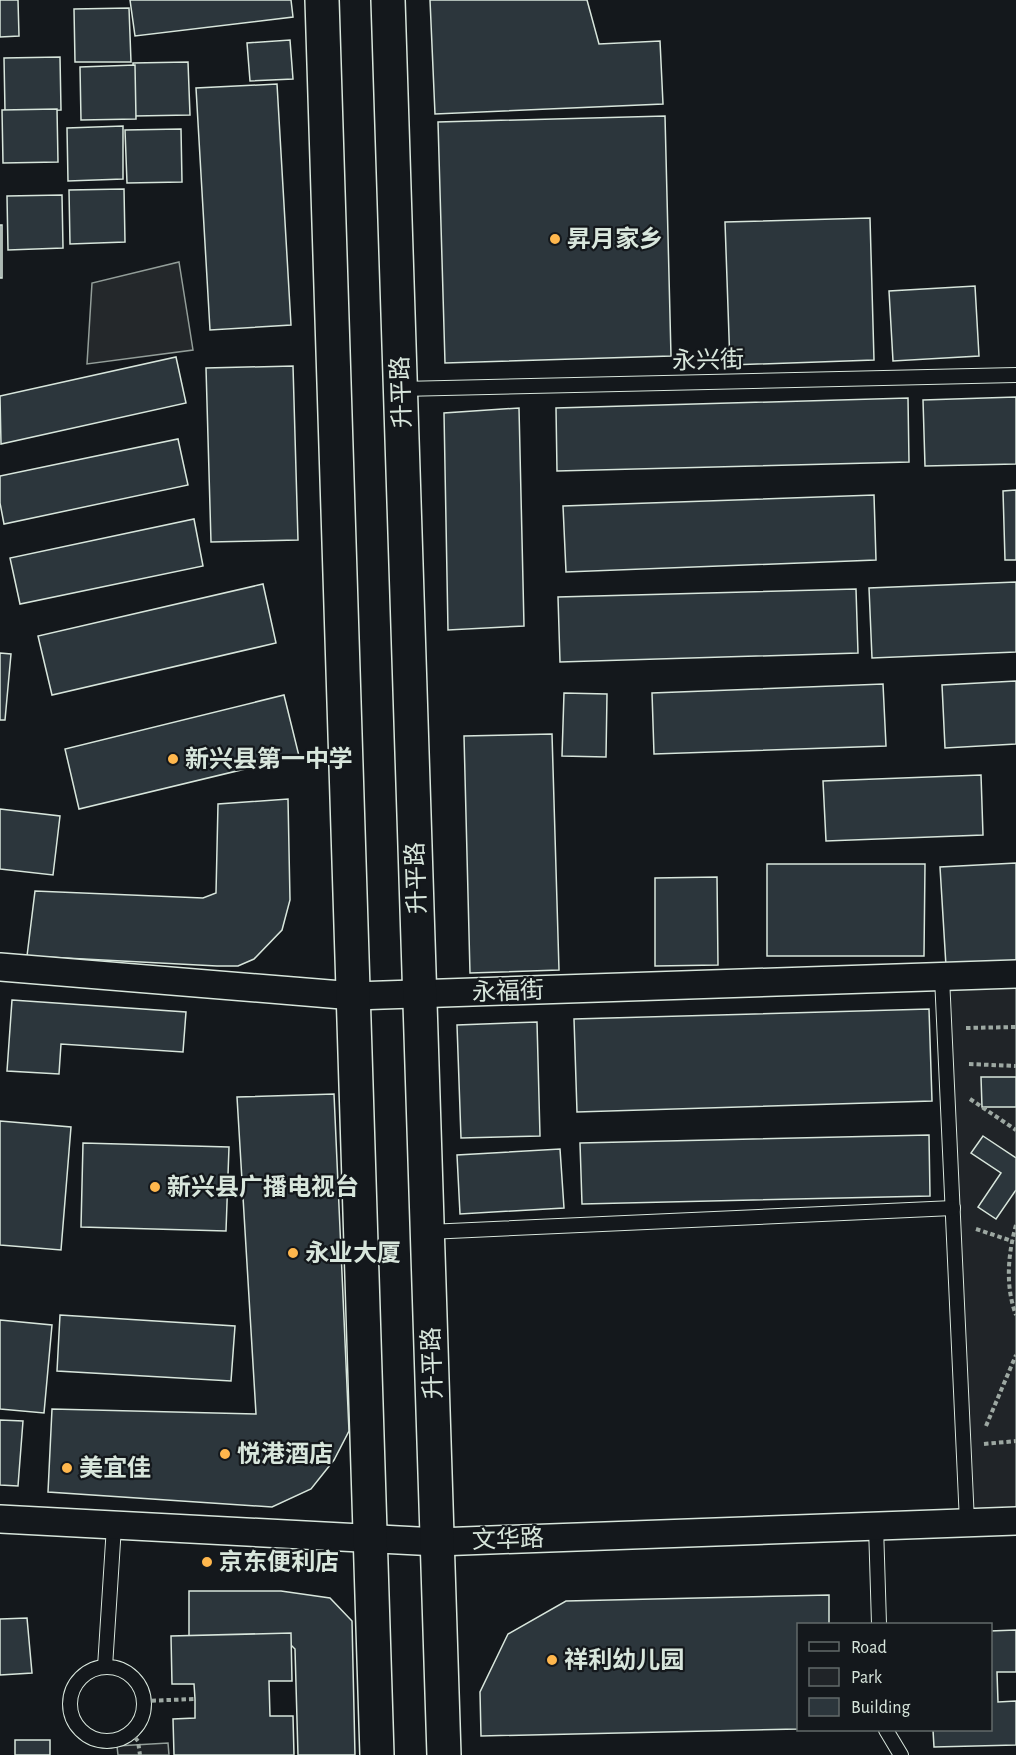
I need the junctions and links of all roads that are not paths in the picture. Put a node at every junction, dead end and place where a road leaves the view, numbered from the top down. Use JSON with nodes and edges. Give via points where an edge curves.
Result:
{"nodes":[{"id":1,"x":322,"y":0,"type":"edge"},
{"id":2,"x":388,"y":0,"type":"edge"},
{"id":3,"x":1016,"y":375,"type":"edge"},
{"id":4,"x":401,"y":389,"type":"junction"},
{"id":5,"x":0,"y":967,"type":"edge"},
{"id":6,"x":1016,"y":974,"type":"edge"},
{"id":7,"x":942,"y":977,"type":"junction"},
{"id":8,"x":420,"y":993,"type":"junction"},
{"id":9,"x":354,"y":996,"type":"junction"},
{"id":10,"x":953,"y":1208,"type":"junction"},
{"id":11,"x":428,"y":1232,"type":"junction"},
{"id":12,"x":0,"y":1519,"type":"edge"},
{"id":13,"x":1016,"y":1521,"type":"edge"},
{"id":14,"x":967,"y":1522,"type":"junction"},
{"id":15,"x":114,"y":1526,"type":"junction"},
{"id":16,"x":876,"y":1526,"type":"junction"},
{"id":17,"x":370,"y":1539,"type":"junction"},
{"id":18,"x":437,"y":1542,"type":"junction"},
{"id":19,"x":879,"y":1623,"type":"edge"},
{"id":20,"x":105,"y":1667,"type":"junction"},
{"id":21,"x":887,"y":1731,"type":"edge"},
{"id":22,"x":103,"y":1748,"type":"edge"},
{"id":23,"x":377,"y":1755,"type":"edge"},
{"id":24,"x":444,"y":1755,"type":"edge"},
{"id":25,"x":901,"y":1755,"type":"edge"}],
"edges":[{"from":1,"to":9,"type":"street"},
{"from":2,"to":4,"type":"street","name":"升平路"},
{"from":3,"to":4,"type":"lane","name":"永兴街"},
{"from":4,"to":8,"type":"street","name":"升平路"},
{"from":5,"to":9,"type":"street","name":"永福街"},
{"from":6,"to":7,"type":"street","name":"永福街"},
{"from":7,"to":8,"type":"street","name":"永福街"},
{"from":7,"to":10,"type":"lane"},
{"from":8,"to":9,"type":"street","name":"永福街"},
{"from":8,"to":11,"type":"street","name":"升平路"},
{"from":9,"to":17,"type":"street"},
{"from":10,"to":11,"type":"lane"},
{"from":10,"to":14,"type":"lane"},
{"from":11,"to":18,"type":"street","name":"升平路"},
{"from":12,"to":15,"type":"street","name":"文华路"},
{"from":13,"to":14,"type":"street","name":"文华路"},
{"from":14,"to":16,"type":"street","name":"文华路"},
{"from":15,"to":17,"type":"street","name":"文华路"},
{"from":15,"to":20,"type":"lane"},
{"from":16,"to":18,"type":"street","name":"文华路"},
{"from":16,"to":19,"type":"lane"},
{"from":17,"to":18,"type":"street","name":"文华路"},
{"from":17,"to":23,"type":"street"},
{"from":18,"to":24,"type":"street","name":"升平路"},
{"from":20,"to":22,"type":"lane","via":[[81,1677],[70,1694],[69,1707],[78,1729]]},
{"from":20,"to":22,"type":"lane","via":[[131,1675],[144,1701],[143,1714],[130,1732]]},
{"from":21,"to":25,"type":"lane"}]}
